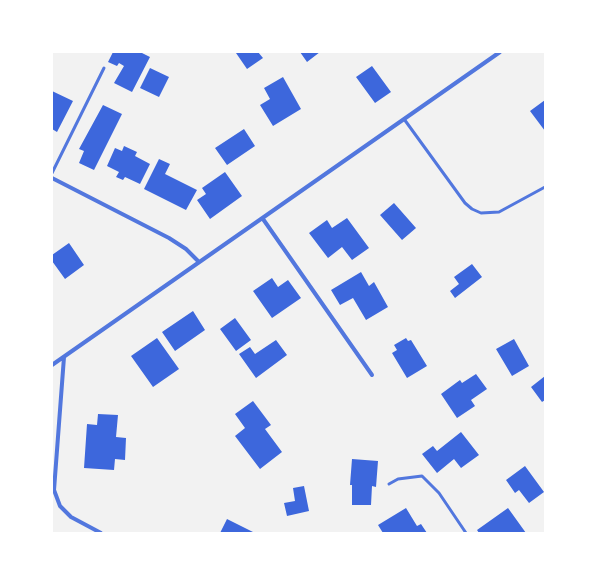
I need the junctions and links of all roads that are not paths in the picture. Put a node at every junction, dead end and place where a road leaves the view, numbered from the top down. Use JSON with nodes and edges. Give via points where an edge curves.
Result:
{"nodes":[{"id":1,"x":500,"y":52,"type":"edge"},
{"id":2,"x":104,"y":68,"type":"dead end"},
{"id":3,"x":404,"y":119,"type":"junction"},
{"id":4,"x":52,"y":173,"type":"edge"},
{"id":5,"x":52,"y":178,"type":"edge"},
{"id":6,"x":545,"y":187,"type":"edge"},
{"id":7,"x":263,"y":219,"type":"junction"},
{"id":8,"x":199,"y":262,"type":"junction"},
{"id":9,"x":64,"y":357,"type":"junction"},
{"id":10,"x":52,"y":365,"type":"edge"},
{"id":11,"x":372,"y":375,"type":"dead end"},
{"id":12,"x":390,"y":484,"type":"dead end"},
{"id":13,"x":101,"y":533,"type":"edge"},
{"id":14,"x":466,"y":533,"type":"edge"}],
"edges":[{"from":1,"to":3,"type":"street"},
{"from":2,"to":4,"type":"lane"},
{"from":3,"to":6,"type":"lane","via":[[472,209],[481,213],[499,212]]},
{"from":3,"to":7,"type":"street"},
{"from":5,"to":8,"type":"street","via":[[169,238],[186,249]]},
{"from":7,"to":8,"type":"street"},
{"from":7,"to":11,"type":"street"},
{"from":8,"to":9,"type":"street"},
{"from":9,"to":10,"type":"street"},
{"from":9,"to":13,"type":"street","via":[[54,490],[60,506],[71,517]]},
{"from":12,"to":14,"type":"lane","via":[[398,479],[422,476],[439,492]]}]}
